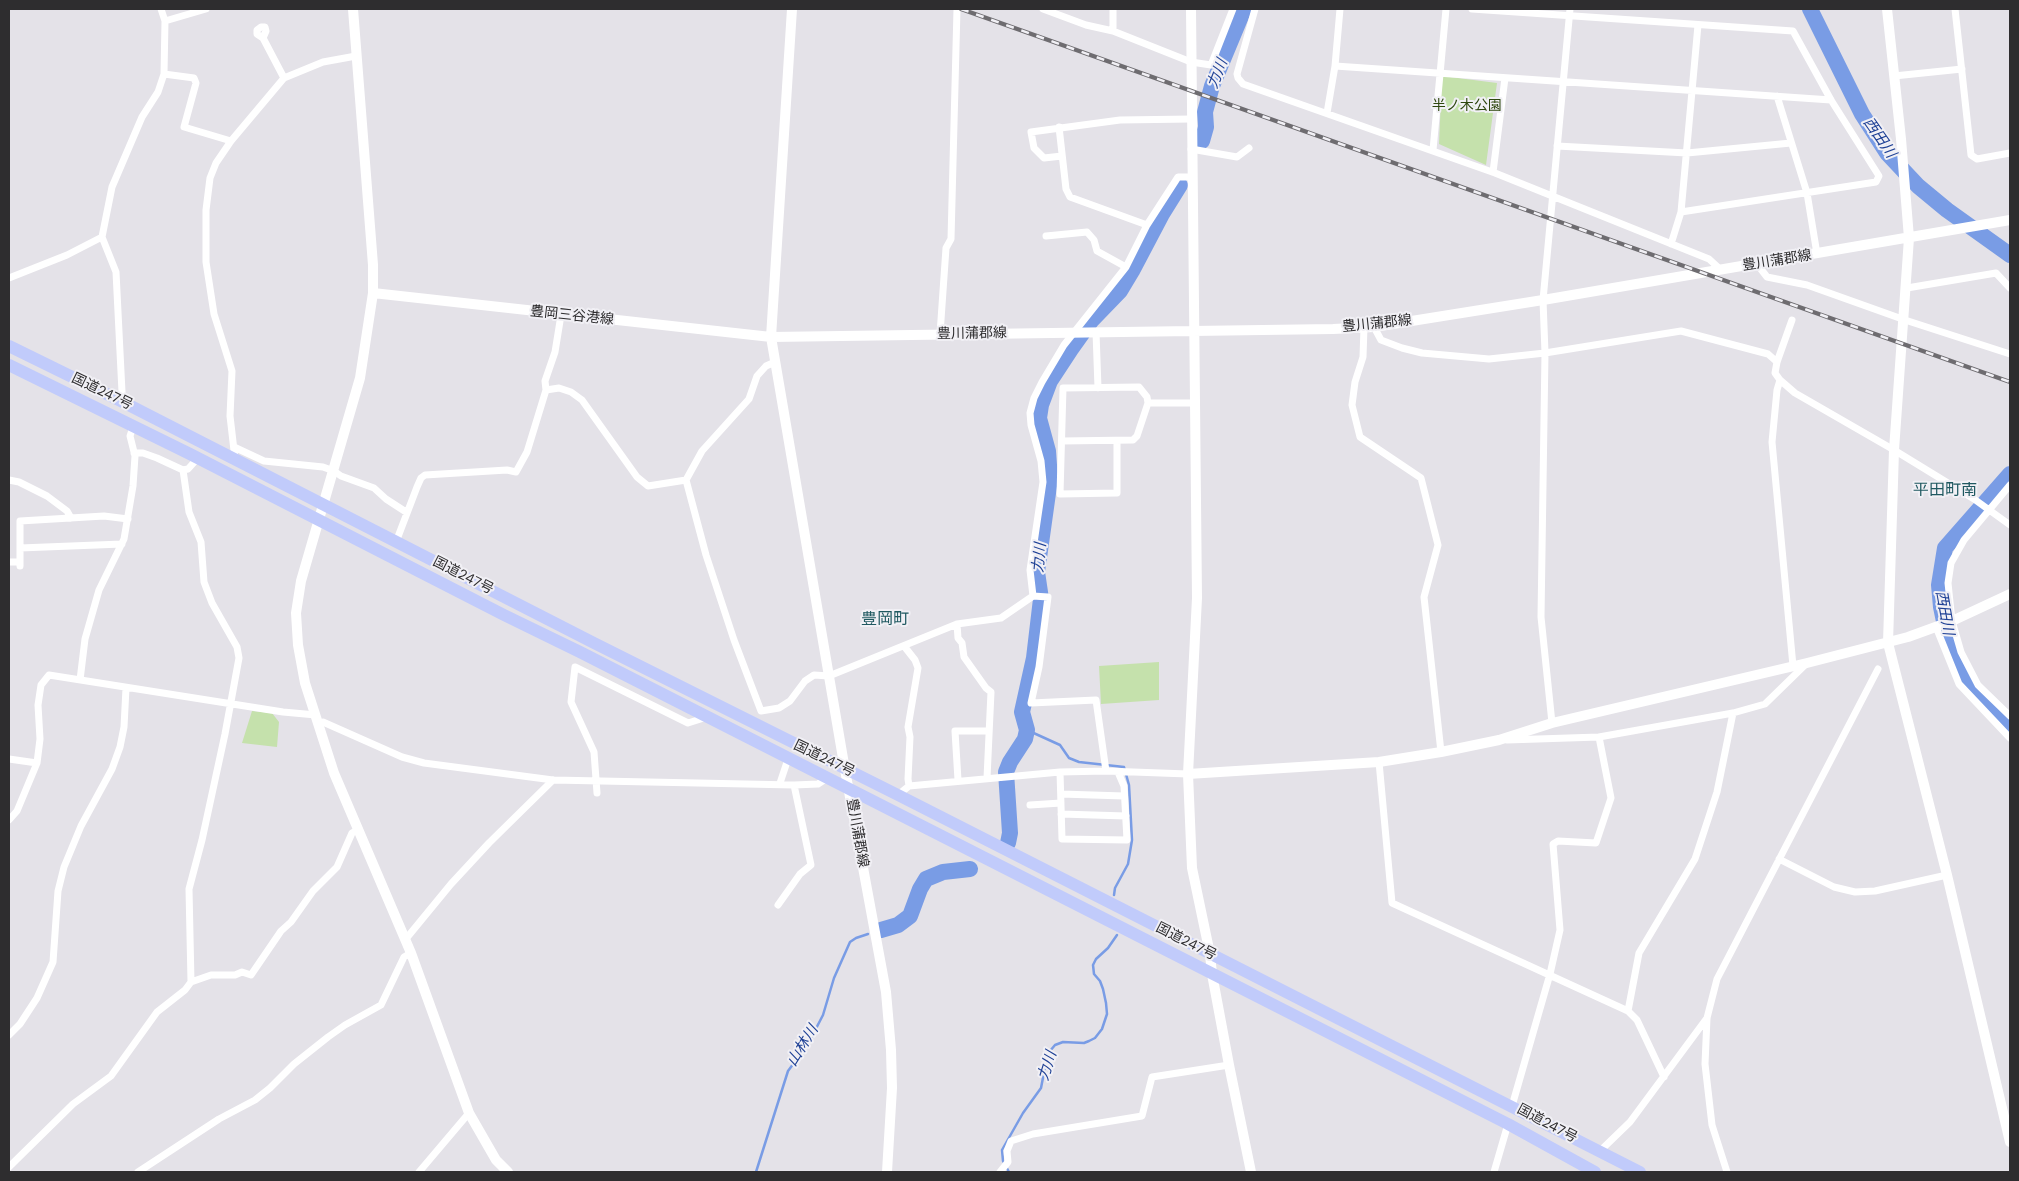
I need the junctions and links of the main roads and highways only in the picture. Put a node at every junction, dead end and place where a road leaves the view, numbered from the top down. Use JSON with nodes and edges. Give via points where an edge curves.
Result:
{"nodes":[{"id":1,"x":9,"y":346,"type":"edge"},
{"id":2,"x":9,"y":365,"type":"edge"},
{"id":3,"x":1589,"y":1171,"type":"edge"},
{"id":4,"x":1640,"y":1172,"type":"edge"}],
"edges":[{"from":1,"to":4,"type":"highway","name":"国道247号","via":[[235,453],[396,542]]},
{"from":2,"to":3,"type":"highway","name":"国道247号","via":[[1508,1124]]}]}
